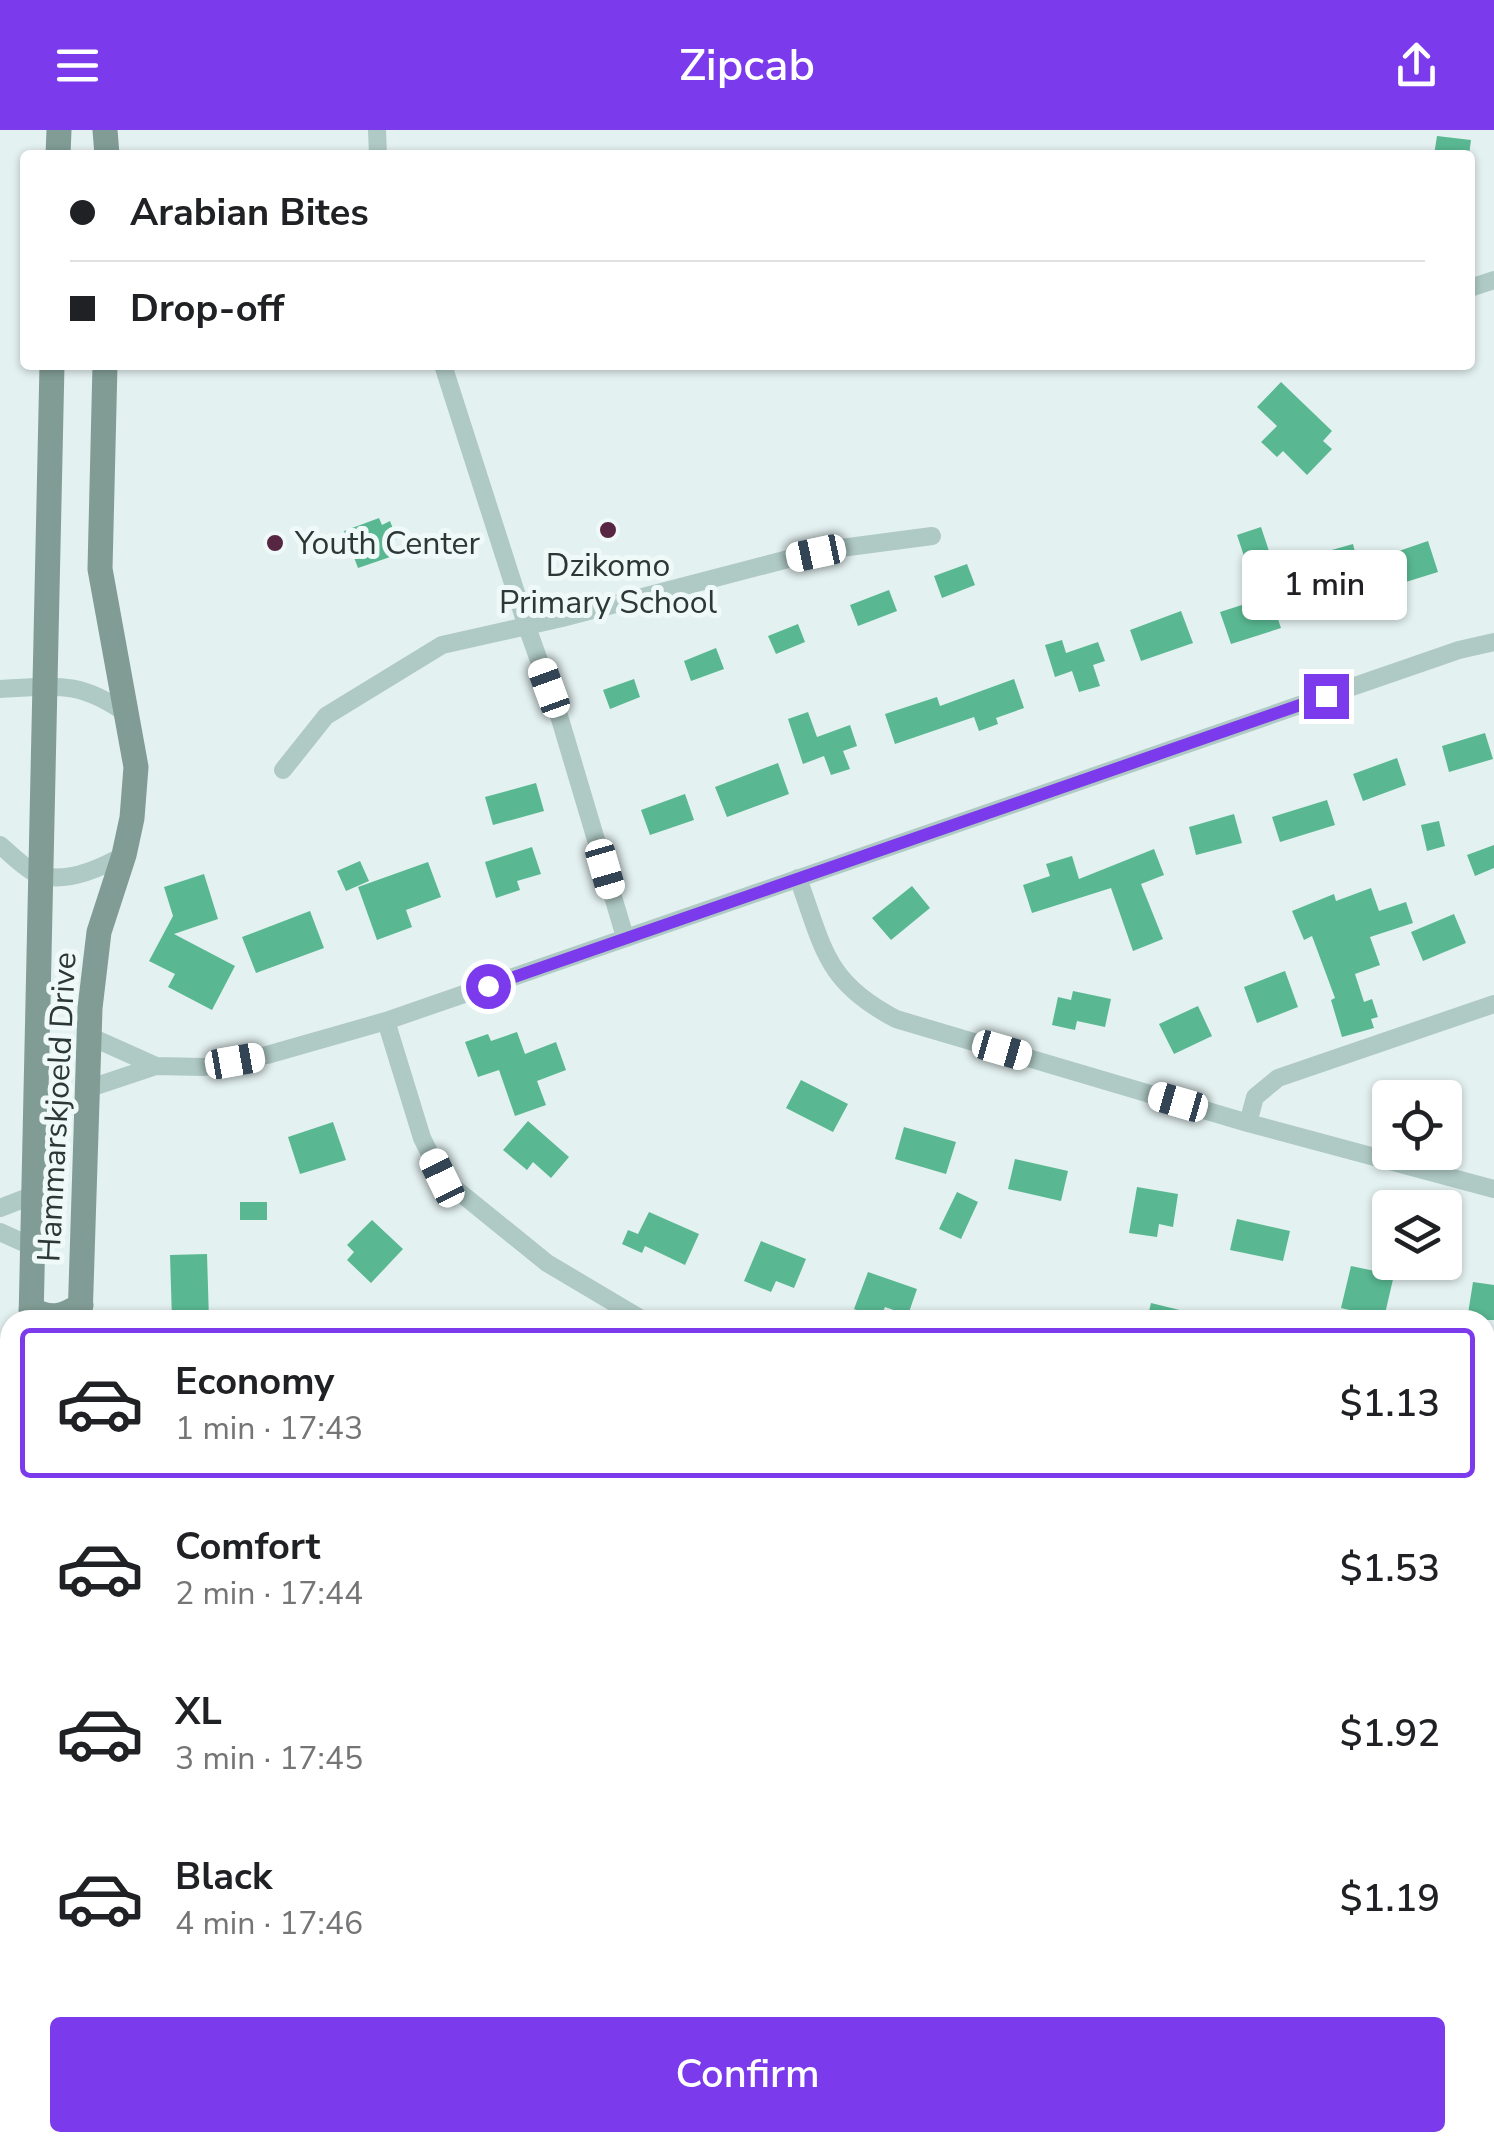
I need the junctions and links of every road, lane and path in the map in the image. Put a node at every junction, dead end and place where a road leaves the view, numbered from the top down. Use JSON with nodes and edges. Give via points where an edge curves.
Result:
{"nodes":[{"id":1,"x":52,"y":370,"type":"edge"},
{"id":2,"x":105,"y":370,"type":"edge"},
{"id":3,"x":445,"y":370,"type":"edge"},
{"id":4,"x":932,"y":536,"type":"dead end"},
{"id":5,"x":527,"y":627,"type":"junction"},
{"id":6,"x":1494,"y":642,"type":"edge"},
{"id":7,"x":44,"y":686,"type":"junction"},
{"id":8,"x":0,"y":688,"type":"edge"},
{"id":9,"x":128,"y":715,"type":"junction"},
{"id":10,"x":284,"y":770,"type":"dead end"},
{"id":11,"x":0,"y":845,"type":"edge"},
{"id":12,"x":124,"y":856,"type":"junction"},
{"id":13,"x":38,"y":874,"type":"junction"},
{"id":14,"x":798,"y":878,"type":"junction"},
{"id":15,"x":625,"y":938,"type":"junction"},
{"id":16,"x":1494,"y":1004,"type":"edge"},
{"id":17,"x":386,"y":1022,"type":"junction"},
{"id":18,"x":89,"y":1036,"type":"junction"},
{"id":19,"x":156,"y":1066,"type":"junction"},
{"id":20,"x":87,"y":1089,"type":"junction"},
{"id":21,"x":1248,"y":1123,"type":"junction"},
{"id":22,"x":1494,"y":1190,"type":"edge"},
{"id":23,"x":32,"y":1196,"type":"junction"},
{"id":24,"x":0,"y":1208,"type":"edge"},
{"id":25,"x":0,"y":1232,"type":"edge"},
{"id":26,"x":30,"y":1246,"type":"junction"},
{"id":27,"x":31,"y":1310,"type":"edge"},
{"id":28,"x":80,"y":1310,"type":"edge"},
{"id":29,"x":627,"y":1310,"type":"edge"}],
"edges":[{"from":1,"to":7,"type":"main road","name":"Hammarskjoeld Drive"},
{"from":2,"to":9,"type":"main road","name":"Hammarskjoeld Drive","via":[[100,570]]},
{"from":3,"to":5,"type":"street"},
{"from":4,"to":5,"type":"street","via":[[792,558]]},
{"from":5,"to":10,"type":"street","via":[[442,645],[393,672],[326,716]]},
{"from":5,"to":15,"type":"street"},
{"from":6,"to":14,"type":"street"},
{"from":7,"to":8,"type":"street"},
{"from":7,"to":9,"type":"street","via":[[102,696]]},
{"from":7,"to":13,"type":"main road","name":"Hammarskjoeld Drive"},
{"from":9,"to":12,"type":"main road","name":"Hammarskjoeld Drive","via":[[136,768]]},
{"from":11,"to":13,"type":"street"},
{"from":12,"to":13,"type":"street","via":[[68,876]]},
{"from":12,"to":18,"type":"main road","name":"Hammarskjoeld Drive","via":[[99,932]]},
{"from":13,"to":23,"type":"main road","name":"Hammarskjoeld Drive"},
{"from":14,"to":15,"type":"street"},
{"from":14,"to":21,"type":"street","via":[[829,962],[850,991],[872,1006],[896,1019]]},
{"from":15,"to":17,"type":"street"},
{"from":16,"to":21,"type":"street","via":[[1278,1078],[1255,1096]]},
{"from":17,"to":19,"type":"street","via":[[267,1056],[204,1067]]},
{"from":17,"to":29,"type":"street","via":[[422,1138],[442,1178],[547,1263]]},
{"from":18,"to":19,"type":"street"},
{"from":18,"to":20,"type":"main road","name":"Hammarskjoeld Drive"},
{"from":19,"to":20,"type":"street"},
{"from":20,"to":28,"type":"main road","name":"Hammarskjoeld Drive"},
{"from":21,"to":22,"type":"street"},
{"from":23,"to":24,"type":"street"},
{"from":23,"to":26,"type":"main road","name":"Hammarskjoeld Drive"},
{"from":25,"to":26,"type":"street"},
{"from":26,"to":27,"type":"main road","name":"Hammarskjoeld Drive"}]}
